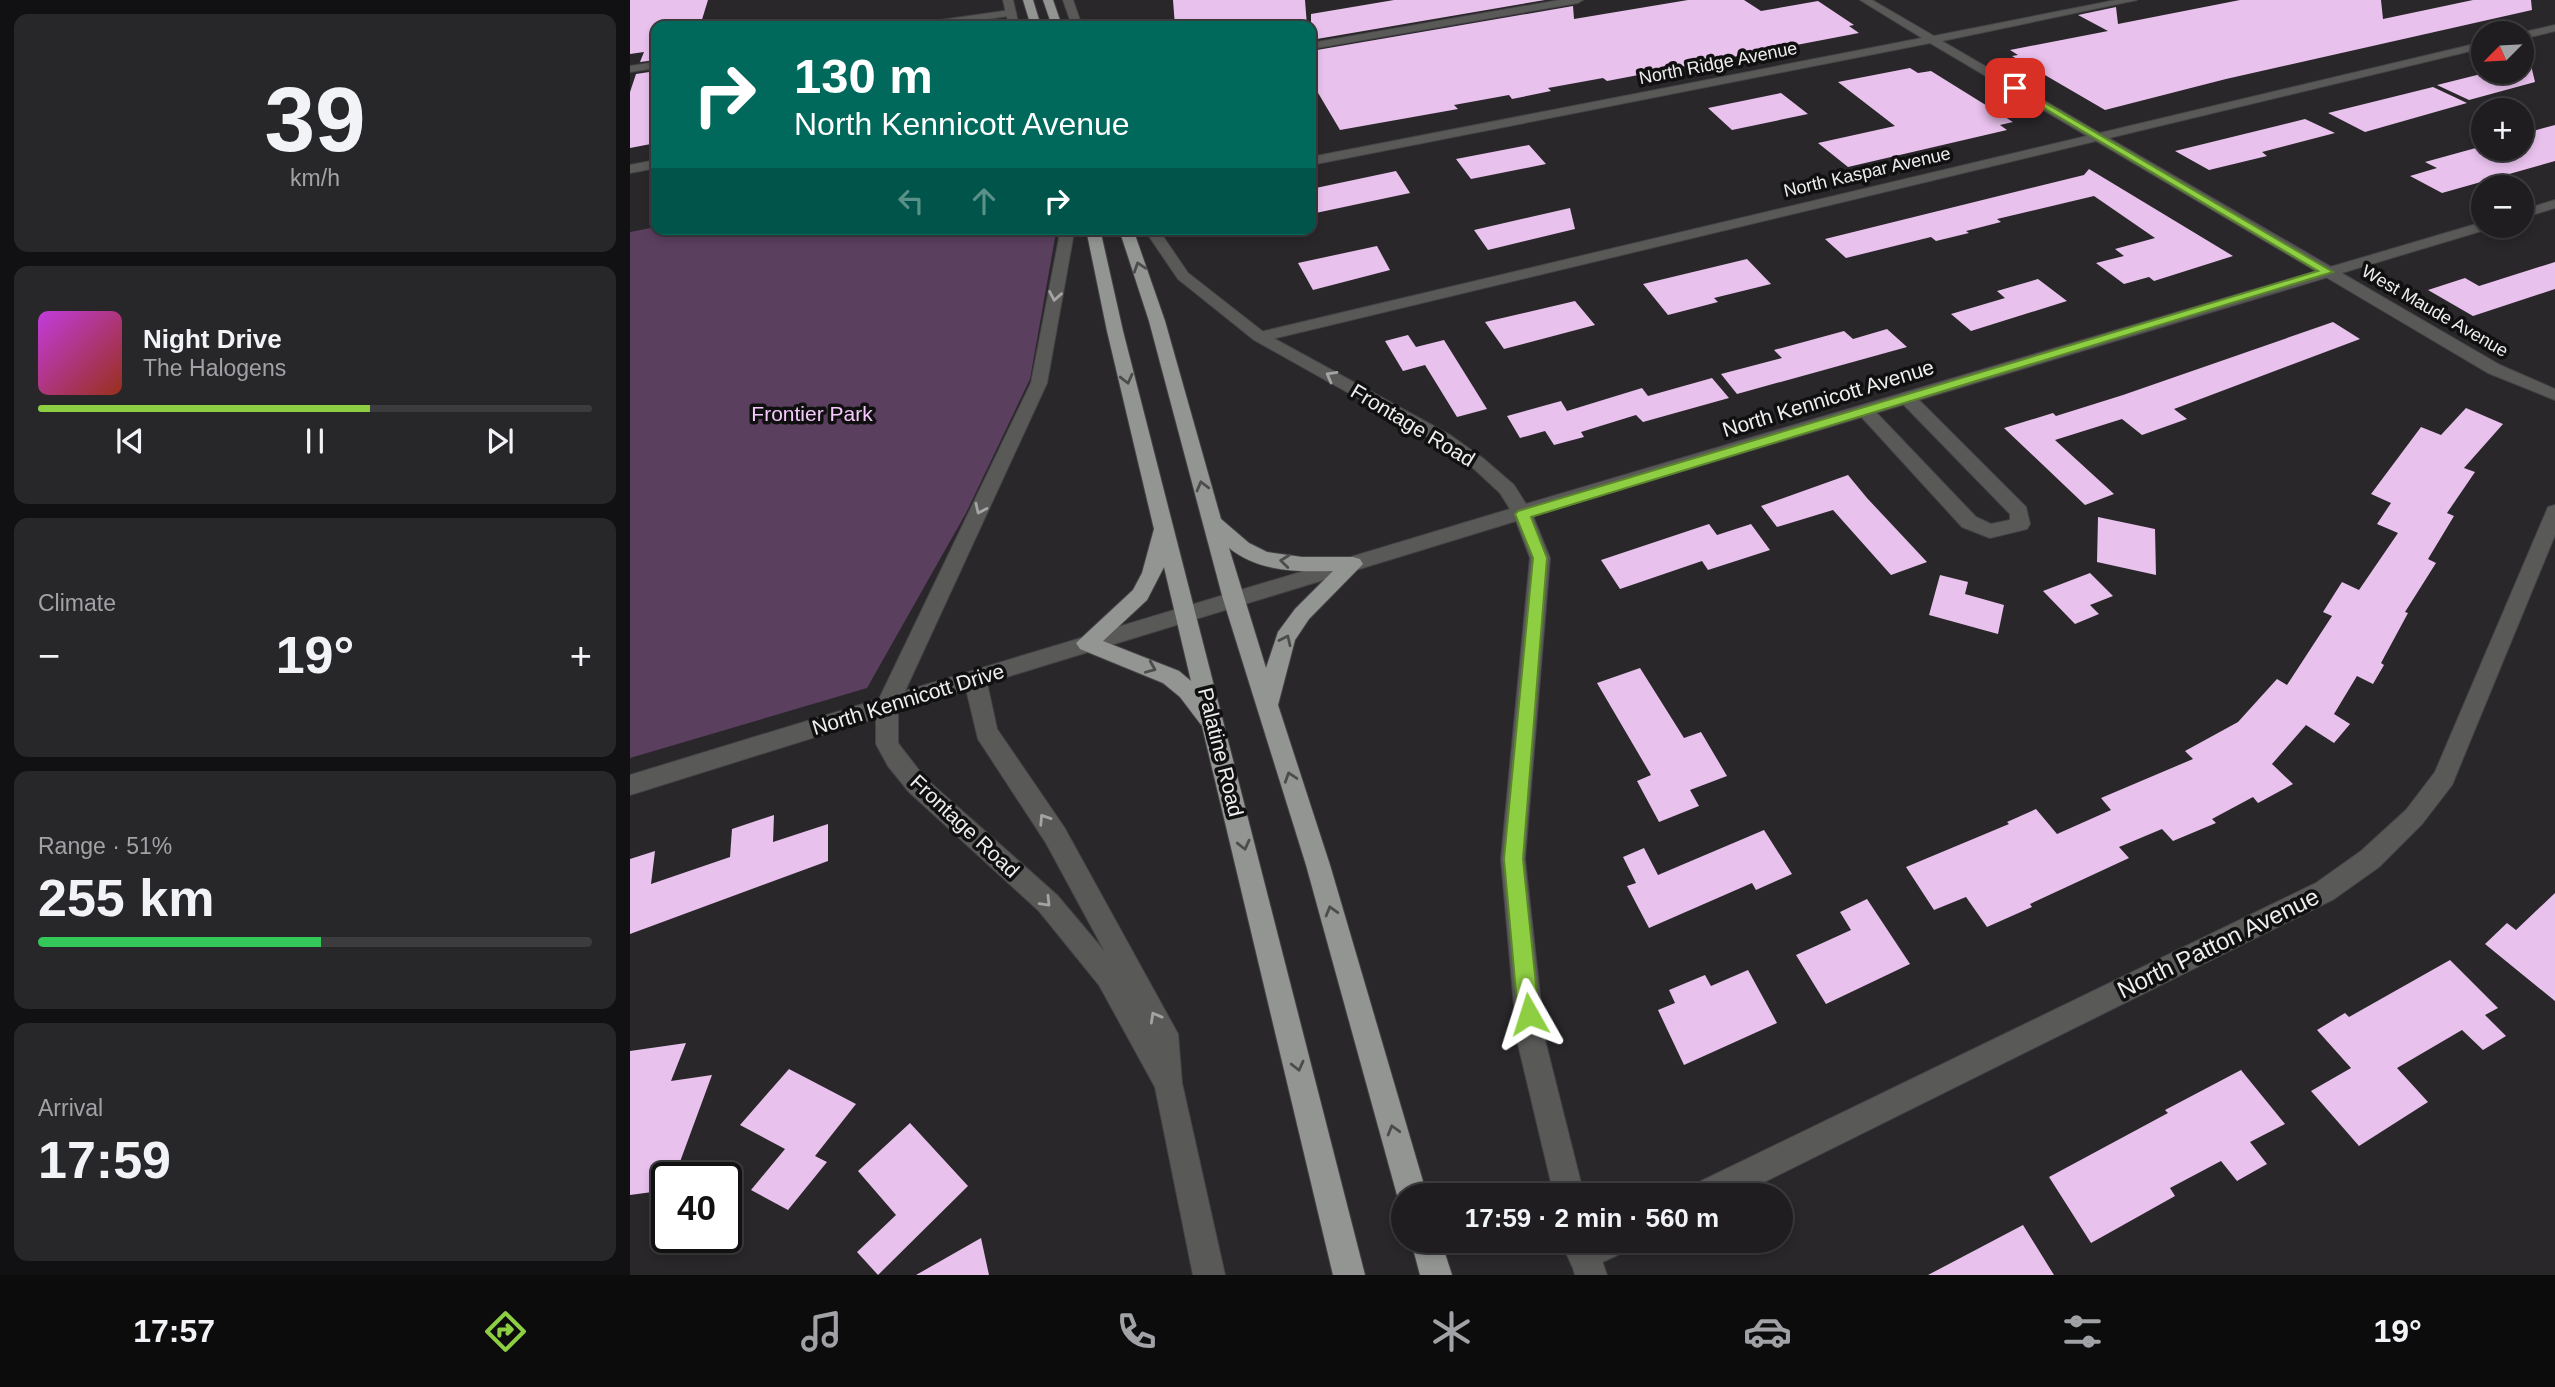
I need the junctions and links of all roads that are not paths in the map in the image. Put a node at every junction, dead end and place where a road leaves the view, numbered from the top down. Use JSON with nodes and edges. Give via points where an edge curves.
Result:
{"nodes":[{"id":1,"x":1008,"y":0,"type":"edge"},
{"id":2,"x":1028,"y":0,"type":"edge"},
{"id":3,"x":1048,"y":0,"type":"edge"},
{"id":4,"x":1068,"y":0,"type":"edge"},
{"id":5,"x":1578,"y":0,"type":"edge"},
{"id":6,"x":1865,"y":0,"type":"edge"},
{"id":7,"x":2132,"y":0,"type":"edge"},
{"id":8,"x":1011,"y":13,"type":"junction"},
{"id":9,"x":955,"y":21,"type":"edge"},
{"id":10,"x":1013,"y":21,"type":"edge"},
{"id":11,"x":1034,"y":21,"type":"edge"},
{"id":12,"x":1055,"y":21,"type":"edge"},
{"id":13,"x":1075,"y":21,"type":"edge"},
{"id":14,"x":2555,"y":28,"type":"edge"},
{"id":15,"x":2534,"y":33,"type":"edge"},
{"id":16,"x":1932,"y":40,"type":"junction"},
{"id":17,"x":1316,"y":46,"type":"edge"},
{"id":18,"x":2471,"y":48,"type":"edge"},
{"id":19,"x":651,"y":66,"type":"edge"},
{"id":20,"x":630,"y":69,"type":"edge"},
{"id":21,"x":2099,"y":136,"type":"junction"},
{"id":22,"x":1316,"y":160,"type":"edge"},
{"id":23,"x":651,"y":165,"type":"edge"},
{"id":24,"x":630,"y":169,"type":"edge"},
{"id":25,"x":2555,"y":204,"type":"edge"},
{"id":26,"x":2534,"y":210,"type":"edge"},
{"id":27,"x":2471,"y":230,"type":"edge"},
{"id":28,"x":1065,"y":235,"type":"edge"},
{"id":29,"x":1094,"y":235,"type":"edge"},
{"id":30,"x":1128,"y":235,"type":"edge"},
{"id":31,"x":1155,"y":235,"type":"edge"},
{"id":32,"x":2327,"y":272,"type":"junction"},
{"id":33,"x":1260,"y":337,"type":"junction"},
{"id":34,"x":2555,"y":395,"type":"edge"},
{"id":35,"x":1907,"y":398,"type":"junction"},
{"id":36,"x":1865,"y":411,"type":"junction"},
{"id":37,"x":2555,"y":512,"type":"edge"},
{"id":38,"x":1523,"y":514,"type":"junction"},
{"id":39,"x":1212,"y":522,"type":"junction"},
{"id":40,"x":1165,"y":527,"type":"junction"},
{"id":41,"x":1353,"y":564,"type":"junction"},
{"id":42,"x":1233,"y":599,"type":"junction"},
{"id":43,"x":1186,"y":612,"type":"junction"},
{"id":44,"x":1087,"y":643,"type":"junction"},
{"id":45,"x":975,"y":678,"type":"junction"},
{"id":46,"x":887,"y":705,"type":"junction"},
{"id":47,"x":1267,"y":705,"type":"junction"},
{"id":48,"x":1215,"y":728,"type":"junction"},
{"id":49,"x":630,"y":785,"type":"edge"},
{"id":50,"x":1168,"y":1083,"type":"junction"},
{"id":51,"x":1409,"y":1183,"type":"edge"},
{"id":52,"x":1566,"y":1183,"type":"edge"},
{"id":53,"x":1730,"y":1183,"type":"edge"},
{"id":54,"x":1430,"y":1253,"type":"edge"},
{"id":55,"x":1209,"y":1275,"type":"edge"},
{"id":56,"x":1349,"y":1275,"type":"edge"},
{"id":57,"x":1436,"y":1275,"type":"edge"}],
"edges":[{"from":1,"to":8,"type":"street"},
{"from":2,"to":11,"type":"highway"},
{"from":3,"to":12,"type":"highway"},
{"from":4,"to":13,"type":"street"},
{"from":5,"to":17,"type":"street"},
{"from":6,"to":16,"type":"street","name":"West Maude Avenue"},
{"from":7,"to":16,"type":"street","name":"North Ridge Avenue"},
{"from":8,"to":9,"type":"street"},
{"from":8,"to":10,"type":"street"},
{"from":14,"to":15,"type":"street"},
{"from":16,"to":21,"type":"street","name":"West Maude Avenue"},
{"from":16,"to":22,"type":"street","name":"North Ridge Avenue"},
{"from":18,"to":21,"type":"street","name":"North Kaspar Avenue"},
{"from":19,"to":20,"type":"street"},
{"from":21,"to":32,"type":"street","name":"West Maude Avenue"},
{"from":21,"to":33,"type":"street","name":"North Kaspar Avenue"},
{"from":23,"to":24,"type":"street"},
{"from":25,"to":26,"type":"street"},
{"from":27,"to":32,"type":"street","name":"North Kennicott Avenue"},
{"from":28,"to":46,"type":"street","name":"Frontage Road","one_way":true,"via":[[1040,383]]},
{"from":29,"to":40,"type":"highway","name":"Palatine Road","one_way":true},
{"from":39,"to":30,"type":"highway","one_way":true,"via":[[1157,321]]},
{"from":31,"to":33,"type":"street","name":"Frontage Road","via":[[1183,276]]},
{"from":32,"to":34,"type":"street","name":"West Maude Avenue","via":[[2494,369]]},
{"from":32,"to":35,"type":"street","name":"North Kennicott Avenue"},
{"from":38,"to":33,"type":"street","name":"Frontage Road","one_way":true,"via":[[1507,489],[1444,439]]},
{"from":35,"to":36,"type":"street","name":"North Kennicott Avenue"},
{"from":35,"to":36,"type":"street","via":[[2019,512],[2020,524],[1990,531],[1969,522]]},
{"from":36,"to":38,"type":"street","name":"North Kennicott Avenue"},
{"from":37,"to":53,"type":"street","name":"North Patton Avenue","via":[[2444,778],[2414,817],[2370,859],[2325,891]]},
{"from":38,"to":41,"type":"street","name":"North Kennicott Avenue"},
{"from":38,"to":52,"type":"street","name":"Frontage Road","via":[[1540,558],[1513,859],[1531,1040]]},
{"from":41,"to":39,"type":"highway","one_way":true,"via":[[1255,556]]},
{"from":39,"to":42,"type":"highway"},
{"from":40,"to":43,"type":"highway","name":"Palatine Road"},
{"from":40,"to":44,"type":"highway","via":[[1152,573],[1140,595]]},
{"from":41,"to":42,"type":"street","name":"North Kennicott Avenue"},
{"from":47,"to":41,"type":"highway","one_way":true,"via":[[1285,638],[1302,614]]},
{"from":42,"to":43,"type":"street","name":"North Kennicott Avenue"},
{"from":42,"to":47,"type":"highway"},
{"from":43,"to":44,"type":"street","name":"North Kennicott Drive"},
{"from":43,"to":48,"type":"highway","name":"Palatine Road"},
{"from":44,"to":45,"type":"street","name":"North Kennicott Drive"},
{"from":44,"to":48,"type":"highway","one_way":true,"via":[[1171,677],[1188,691]]},
{"from":45,"to":46,"type":"street","name":"North Kennicott Drive"},
{"from":50,"to":45,"type":"street","name":"Frontage Road","one_way":true,"via":[[1164,1034],[1055,835],[985,732]]},
{"from":46,"to":49,"type":"street","name":"North Kennicott Drive"},
{"from":46,"to":50,"type":"street","name":"Frontage Road","one_way":true,"via":[[887,744],[896,759],[917,785],[1048,903],[1108,976]]},
{"from":51,"to":47,"type":"highway","one_way":true},
{"from":48,"to":56,"type":"highway","name":"Palatine Road","one_way":true},
{"from":50,"to":55,"type":"street","name":"Frontage Road"},
{"from":54,"to":57,"type":"highway"}]}
